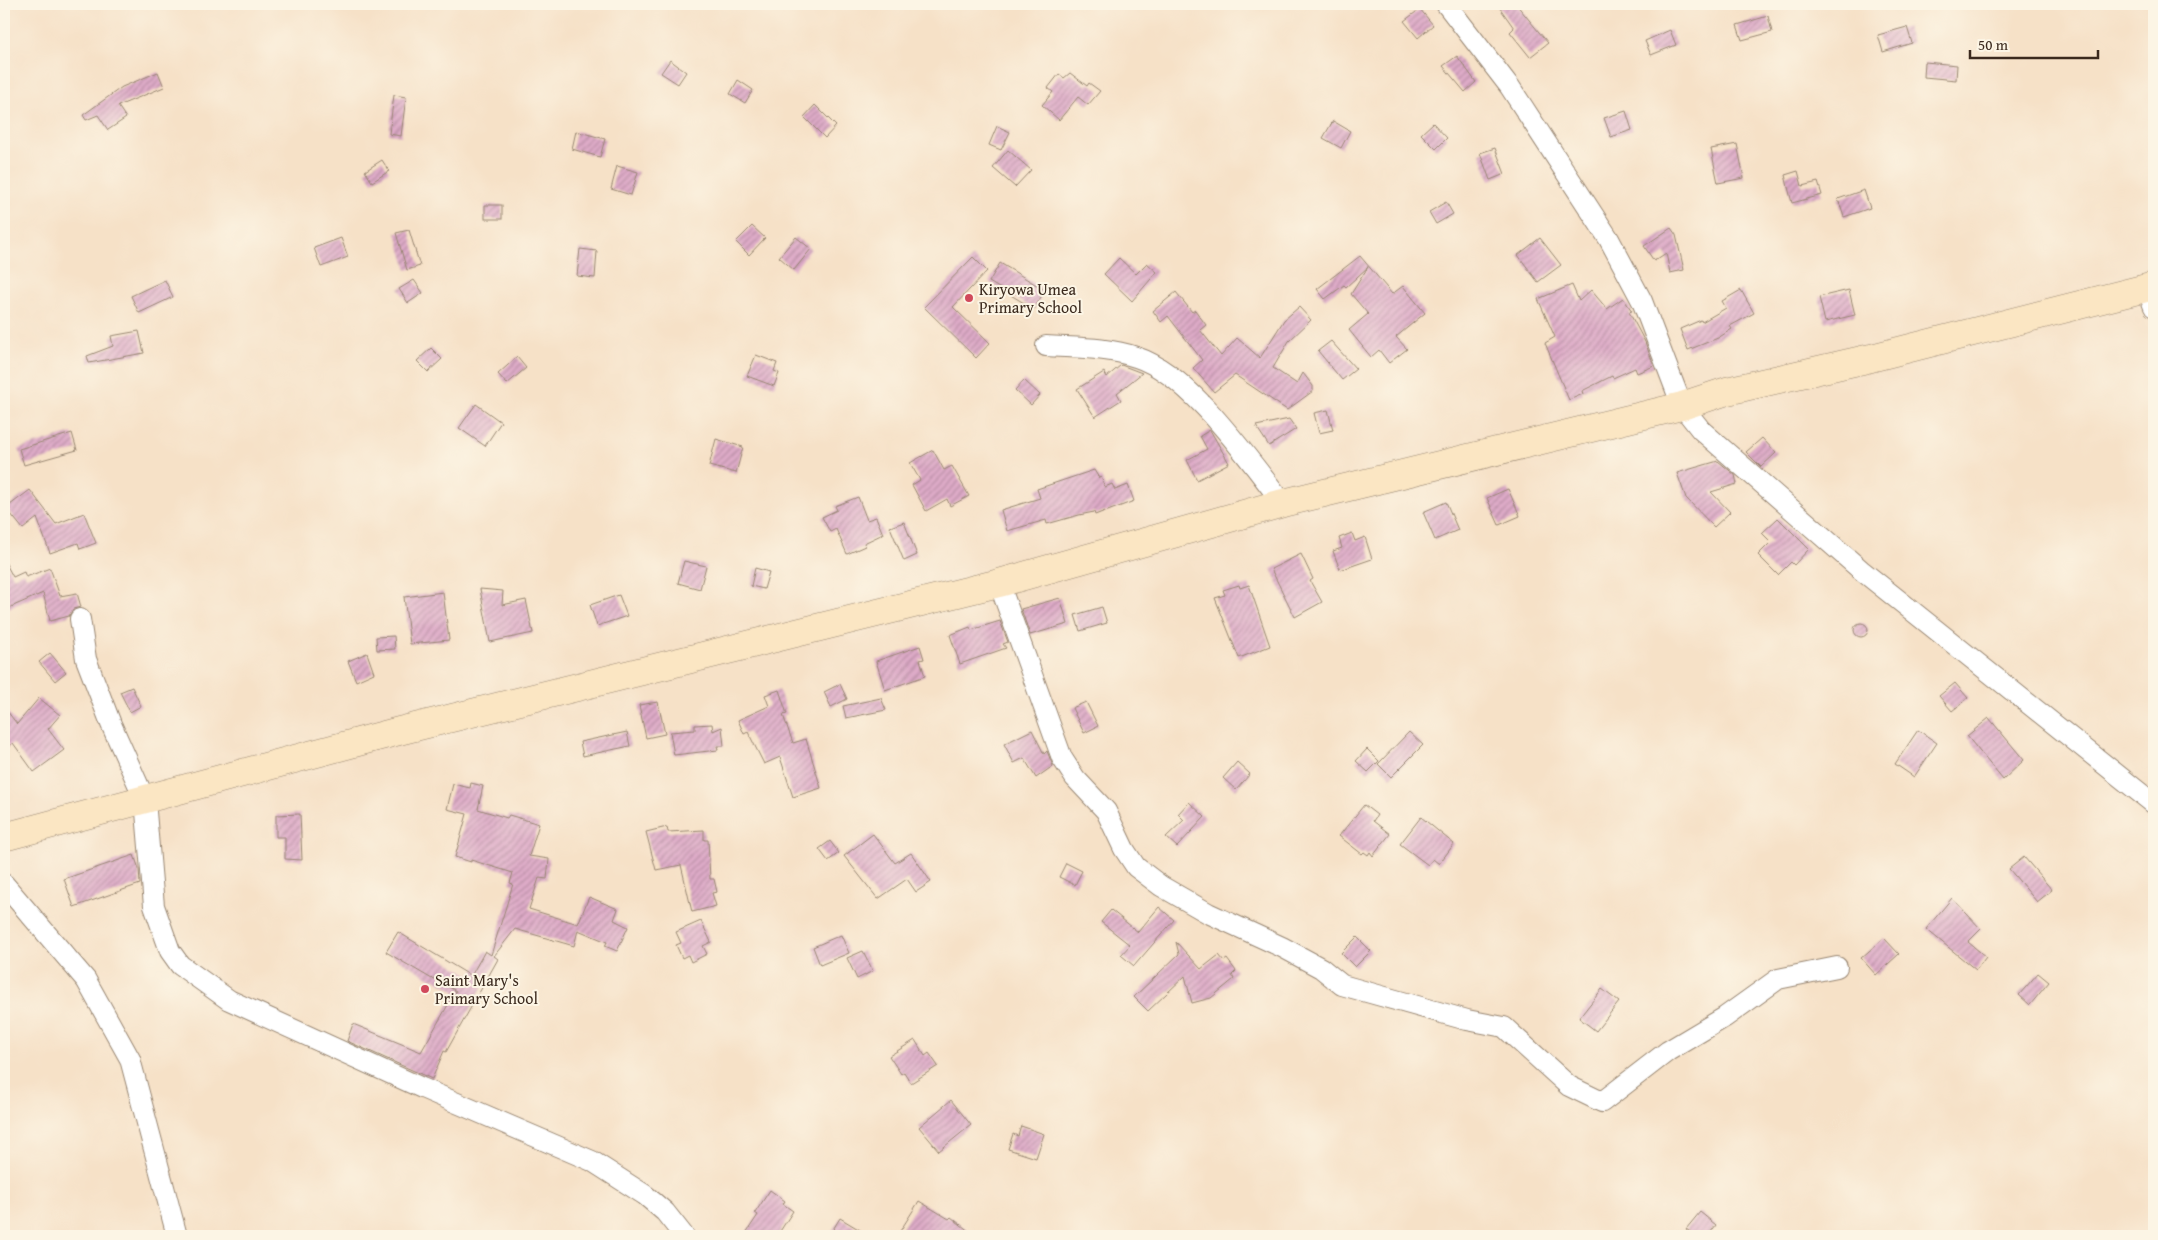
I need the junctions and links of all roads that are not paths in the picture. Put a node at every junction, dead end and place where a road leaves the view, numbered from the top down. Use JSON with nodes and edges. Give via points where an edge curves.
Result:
{"nodes":[{"id":1,"x":1446,"y":4,"type":"edge"},
{"id":2,"x":2152,"y":293,"type":"edge"},
{"id":3,"x":1046,"y":346,"type":"dead end"},
{"id":4,"x":1682,"y":406,"type":"junction"},
{"id":5,"x":1282,"y":503,"type":"junction"},
{"id":6,"x":1000,"y":583,"type":"junction"},
{"id":7,"x":80,"y":619,"type":"dead end"},
{"id":8,"x":145,"y":800,"type":"junction"},
{"id":9,"x":2154,"y":804,"type":"edge"},
{"id":10,"x":4,"y":837,"type":"edge"},
{"id":11,"x":4,"y":884,"type":"edge"},
{"id":12,"x":1838,"y":968,"type":"dead end"},
{"id":13,"x":177,"y":1236,"type":"edge"},
{"id":14,"x":684,"y":1236,"type":"edge"}],
"edges":[{"from":1,"to":4,"type":"street","via":[[1510,87],[1609,239],[1642,302]]},
{"from":2,"to":4,"type":"main road","via":[[1727,391]]},
{"from":3,"to":5,"type":"street","via":[[1115,351],[1138,357],[1159,368],[1183,385],[1203,406]]},
{"from":4,"to":5,"type":"main road"},
{"from":4,"to":9,"type":"street","via":[[1710,438],[1860,570]]},
{"from":5,"to":6,"type":"main road"},
{"from":6,"to":8,"type":"main road","via":[[399,731]]},
{"from":6,"to":12,"type":"street","via":[[1062,758],[1075,778],[1106,811],[1136,867],[1161,886],[1208,912],[1321,968],[1342,985],[1467,1020],[1504,1027],[1569,1086],[1602,1102],[1668,1051],[1725,1017],[1778,979]]},
{"from":7,"to":8,"type":"street","via":[[86,658]]},
{"from":8,"to":10,"type":"main road"},
{"from":8,"to":14,"type":"street","via":[[154,906],[170,951],[180,965],[229,1000],[592,1161],[666,1212]]},
{"from":11,"to":13,"type":"street","via":[[86,980],[130,1060]]}]}
